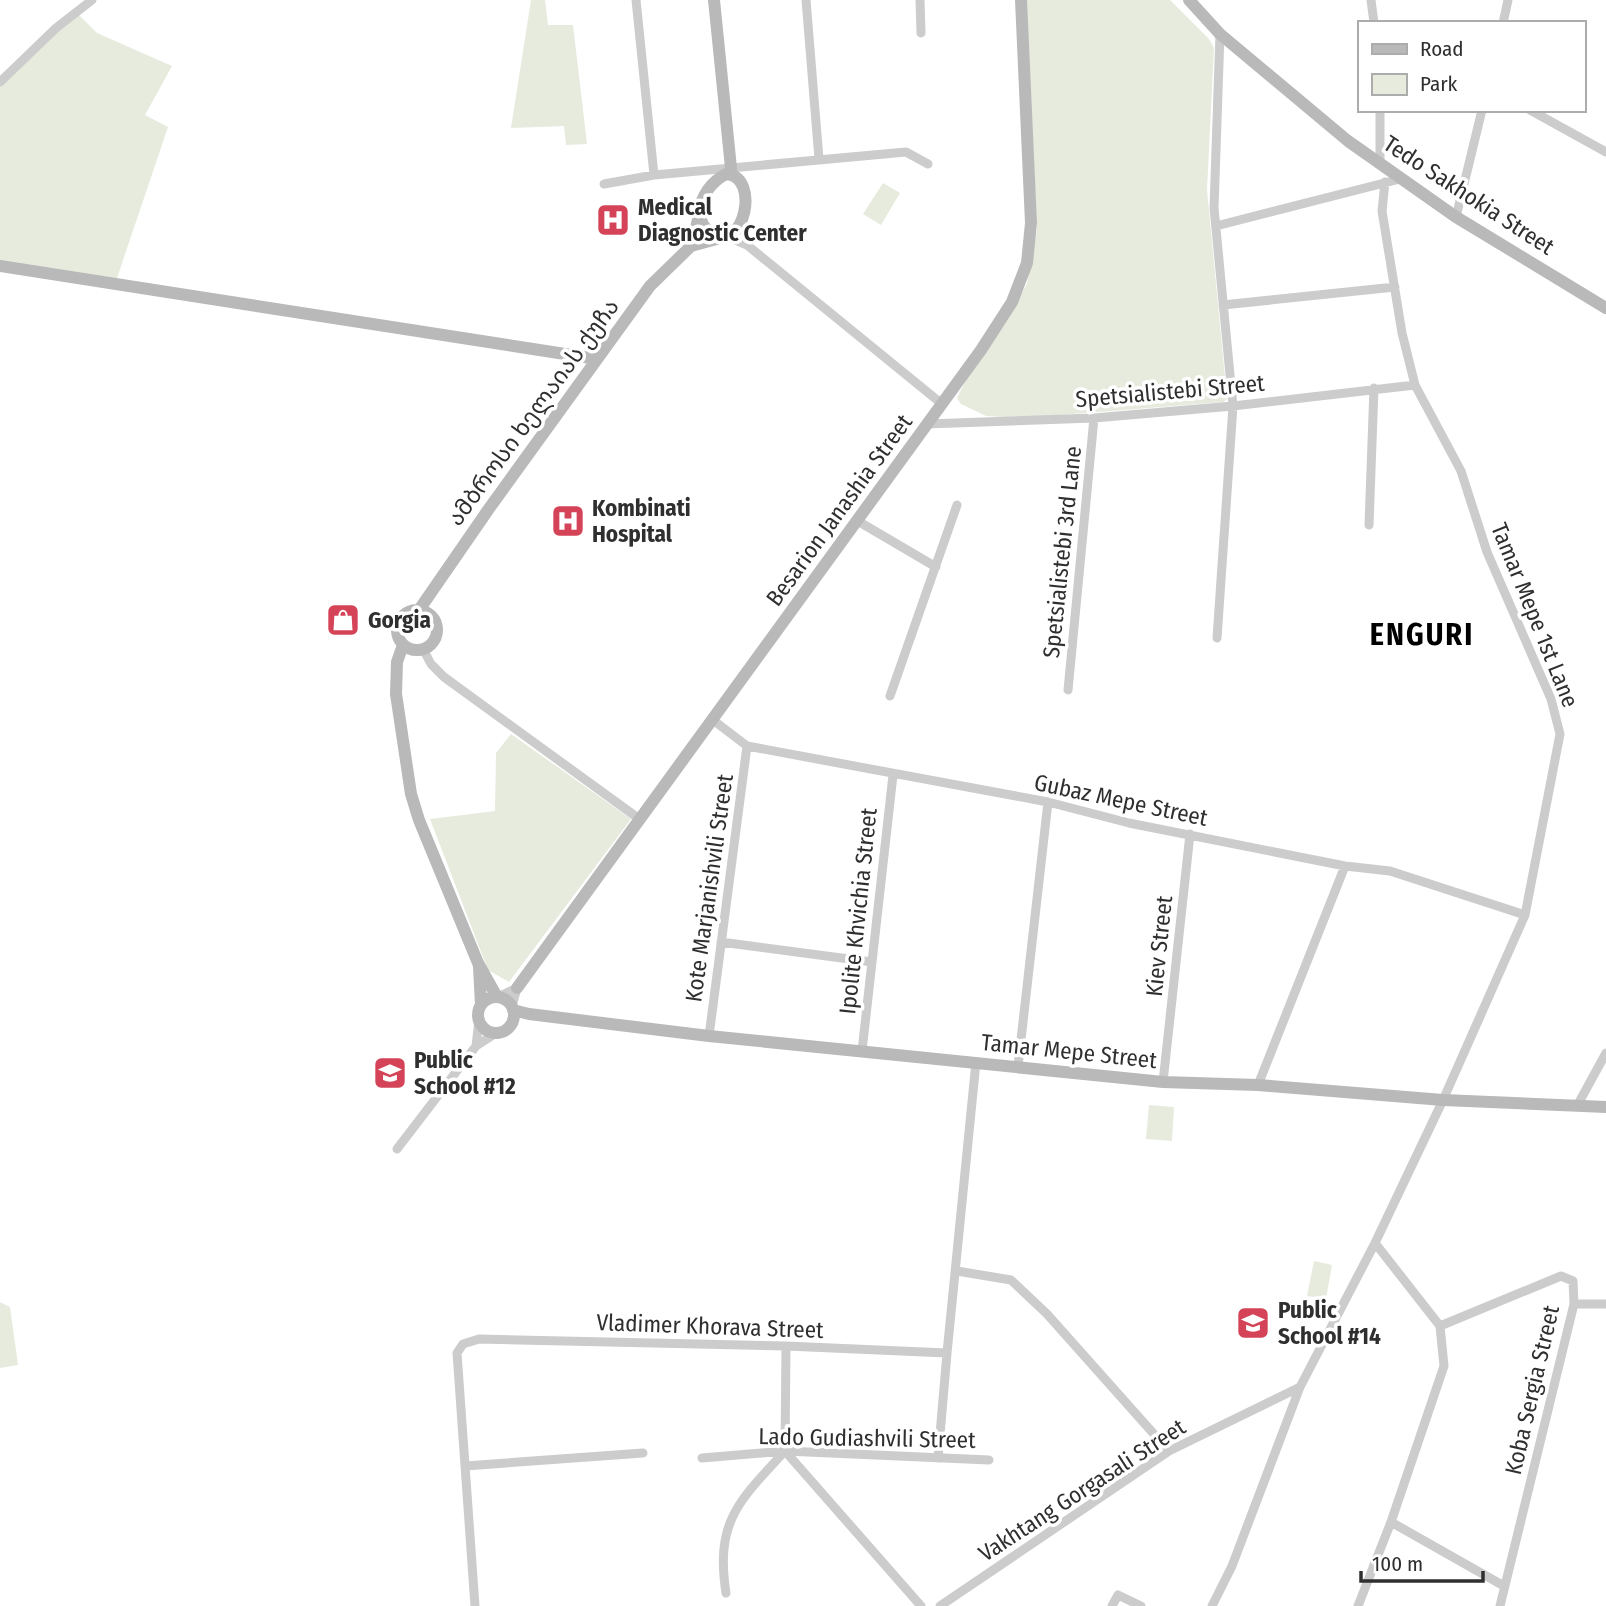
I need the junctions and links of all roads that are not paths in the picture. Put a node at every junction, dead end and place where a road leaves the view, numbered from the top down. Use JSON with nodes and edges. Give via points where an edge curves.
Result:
{"nodes":[{"id":1,"x":92,"y":0,"type":"edge"},
{"id":2,"x":636,"y":0,"type":"edge"},
{"id":3,"x":714,"y":0,"type":"edge"},
{"id":4,"x":806,"y":0,"type":"edge"},
{"id":5,"x":920,"y":0,"type":"edge"},
{"id":6,"x":1021,"y":0,"type":"edge"},
{"id":7,"x":1189,"y":0,"type":"edge"},
{"id":8,"x":1371,"y":0,"type":"edge"},
{"id":9,"x":1508,"y":0,"type":"edge"},
{"id":10,"x":1374,"y":21,"type":"edge"},
{"id":11,"x":1503,"y":21,"type":"edge"},
{"id":12,"x":921,"y":33,"type":"dead end"},
{"id":13,"x":1220,"y":34,"type":"junction"},
{"id":14,"x":0,"y":82,"type":"edge"},
{"id":15,"x":1380,"y":112,"type":"edge"},
{"id":16,"x":1482,"y":112,"type":"edge"},
{"id":17,"x":1534,"y":112,"type":"edge"},
{"id":18,"x":1606,"y":152,"type":"edge"},
{"id":19,"x":818,"y":159,"type":"junction"},
{"id":20,"x":1380,"y":163,"type":"junction"},
{"id":21,"x":928,"y":164,"type":"dead end"},
{"id":22,"x":731,"y":168,"type":"junction"},
{"id":23,"x":654,"y":175,"type":"junction"},
{"id":24,"x":1400,"y":178,"type":"junction"},
{"id":25,"x":718,"y":179,"type":"junction"},
{"id":26,"x":1385,"y":182,"type":"junction"},
{"id":27,"x":742,"y":183,"type":"junction"},
{"id":28,"x":604,"y":184,"type":"dead end"},
{"id":29,"x":699,"y":216,"type":"junction"},
{"id":30,"x":1456,"y":217,"type":"junction"},
{"id":31,"x":742,"y":221,"type":"junction"},
{"id":32,"x":1216,"y":226,"type":"junction"},
{"id":33,"x":725,"y":237,"type":"junction"},
{"id":34,"x":747,"y":245,"type":"junction"},
{"id":35,"x":691,"y":246,"type":"junction"},
{"id":36,"x":0,"y":266,"type":"edge"},
{"id":37,"x":1395,"y":287,"type":"junction"},
{"id":38,"x":1223,"y":305,"type":"junction"},
{"id":39,"x":1606,"y":308,"type":"edge"},
{"id":40,"x":597,"y":359,"type":"junction"},
{"id":41,"x":1415,"y":385,"type":"junction"},
{"id":42,"x":1374,"y":388,"type":"junction"},
{"id":43,"x":942,"y":404,"type":"junction"},
{"id":44,"x":1233,"y":406,"type":"junction"},
{"id":45,"x":1094,"y":418,"type":"junction"},
{"id":46,"x":927,"y":424,"type":"junction"},
{"id":47,"x":957,"y":505,"type":"dead end"},
{"id":48,"x":856,"y":520,"type":"junction"},
{"id":49,"x":1369,"y":524,"type":"dead end"},
{"id":50,"x":936,"y":567,"type":"junction"},
{"id":51,"x":419,"y":610,"type":"junction"},
{"id":52,"x":1217,"y":638,"type":"dead end"},
{"id":53,"x":403,"y":645,"type":"junction"},
{"id":54,"x":423,"y":649,"type":"junction"},
{"id":55,"x":1068,"y":690,"type":"dead end"},
{"id":56,"x":890,"y":696,"type":"dead end"},
{"id":57,"x":713,"y":720,"type":"junction"},
{"id":58,"x":747,"y":746,"type":"junction"},
{"id":59,"x":893,"y":775,"type":"junction"},
{"id":60,"x":1048,"y":802,"type":"junction"},
{"id":61,"x":638,"y":818,"type":"junction"},
{"id":62,"x":1190,"y":834,"type":"junction"},
{"id":63,"x":1345,"y":866,"type":"junction"},
{"id":64,"x":1525,"y":915,"type":"junction"},
{"id":65,"x":721,"y":942,"type":"junction"},
{"id":66,"x":872,"y":962,"type":"junction"},
{"id":67,"x":478,"y":964,"type":"junction"},
{"id":68,"x":517,"y":988,"type":"junction"},
{"id":69,"x":497,"y":997,"type":"junction"},
{"id":70,"x":481,"y":1005,"type":"junction"},
{"id":71,"x":512,"y":1008,"type":"junction"},
{"id":72,"x":529,"y":1014,"type":"junction"},
{"id":73,"x":479,"y":1020,"type":"junction"},
{"id":74,"x":509,"y":1027,"type":"junction"},
{"id":75,"x":496,"y":1033,"type":"junction"},
{"id":76,"x":709,"y":1036,"type":"junction"},
{"id":77,"x":476,"y":1046,"type":"junction"},
{"id":78,"x":862,"y":1051,"type":"junction"},
{"id":79,"x":1606,"y":1053,"type":"edge"},
{"id":80,"x":976,"y":1062,"type":"junction"},
{"id":81,"x":1018,"y":1066,"type":"junction"},
{"id":82,"x":1163,"y":1082,"type":"junction"},
{"id":83,"x":1258,"y":1085,"type":"junction"},
{"id":84,"x":1443,"y":1100,"type":"junction"},
{"id":85,"x":1577,"y":1106,"type":"junction"},
{"id":86,"x":1606,"y":1107,"type":"edge"},
{"id":87,"x":397,"y":1149,"type":"dead end"},
{"id":88,"x":1375,"y":1243,"type":"junction"},
{"id":89,"x":957,"y":1271,"type":"junction"},
{"id":90,"x":1574,"y":1304,"type":"junction"},
{"id":91,"x":1606,"y":1304,"type":"edge"},
{"id":92,"x":1440,"y":1326,"type":"junction"},
{"id":93,"x":786,"y":1346,"type":"junction"},
{"id":94,"x":947,"y":1353,"type":"junction"},
{"id":95,"x":1300,"y":1387,"type":"junction"},
{"id":96,"x":785,"y":1451,"type":"junction"},
{"id":97,"x":1169,"y":1451,"type":"junction"},
{"id":98,"x":643,"y":1453,"type":"dead end"},
{"id":99,"x":702,"y":1458,"type":"dead end"},
{"id":100,"x":938,"y":1458,"type":"junction"},
{"id":101,"x":989,"y":1460,"type":"dead end"},
{"id":102,"x":464,"y":1466,"type":"junction"},
{"id":103,"x":1391,"y":1522,"type":"junction"},
{"id":104,"x":1504,"y":1587,"type":"junction"},
{"id":105,"x":726,"y":1593,"type":"dead end"},
{"id":106,"x":475,"y":1606,"type":"edge"},
{"id":107,"x":921,"y":1606,"type":"edge"},
{"id":108,"x":940,"y":1606,"type":"edge"},
{"id":109,"x":1112,"y":1606,"type":"edge"},
{"id":110,"x":1141,"y":1606,"type":"edge"},
{"id":111,"x":1212,"y":1606,"type":"edge"},
{"id":112,"x":1358,"y":1606,"type":"edge"},
{"id":113,"x":1500,"y":1606,"type":"edge"}],
"edges":[{"from":1,"to":14,"type":"street"},
{"from":2,"to":23,"type":"street"},
{"from":3,"to":22,"type":"street"},
{"from":4,"to":19,"type":"street"},
{"from":5,"to":12,"type":"street"},
{"from":6,"to":43,"type":"street","name":"Besarion Janashia Street","via":[[1031,223],[1027,263],[1012,302]]},
{"from":7,"to":13,"type":"street","name":"Tedo Sakhokia Street"},
{"from":8,"to":10,"type":"street"},
{"from":9,"to":11,"type":"street"},
{"from":13,"to":20,"type":"street","name":"Tedo Sakhokia Street"},
{"from":13,"to":32,"type":"street"},
{"from":15,"to":20,"type":"street"},
{"from":16,"to":30,"type":"street"},
{"from":17,"to":18,"type":"street"},
{"from":19,"to":21,"type":"street","via":[[906,152]]},
{"from":19,"to":22,"type":"street"},
{"from":20,"to":24,"type":"street","name":"Tedo Sakhokia Street"},
{"from":22,"to":23,"type":"street"},
{"from":22,"to":25,"type":"street"},
{"from":22,"to":27,"type":"street"},
{"from":23,"to":28,"type":"street"},
{"from":24,"to":26,"type":"street"},
{"from":24,"to":30,"type":"street","name":"Tedo Sakhokia Street"},
{"from":25,"to":27,"type":"street","via":[[730,174]]},
{"from":25,"to":29,"type":"street","via":[[705,194]]},
{"from":26,"to":32,"type":"street"},
{"from":26,"to":37,"type":"street","name":"Tamar Mepe 1st Lane","via":[[1382,211]]},
{"from":27,"to":31,"type":"street"},
{"from":29,"to":33,"type":"street","via":[[710,233]]},
{"from":29,"to":35,"type":"street"},
{"from":30,"to":39,"type":"street","name":"Tedo Sakhokia Street"},
{"from":31,"to":33,"type":"street"},
{"from":31,"to":34,"type":"street"},
{"from":32,"to":38,"type":"street"},
{"from":33,"to":34,"type":"street"},
{"from":33,"to":35,"type":"street"},
{"from":34,"to":43,"type":"street"},
{"from":35,"to":40,"type":"street","name":"ამბროსი ხელაიას ქუჩა","via":[[650,286]]},
{"from":36,"to":40,"type":"street"},
{"from":37,"to":38,"type":"street"},
{"from":37,"to":41,"type":"street","name":"Tamar Mepe 1st Lane"},
{"from":38,"to":44,"type":"street"},
{"from":40,"to":51,"type":"street","name":"ამბროსი ხელაიას ქუჩა"},
{"from":41,"to":42,"type":"street","name":"Spetsialistebi Street"},
{"from":41,"to":64,"type":"street","name":"Tamar Mepe 1st Lane","via":[[1461,471],[1487,552],[1551,699],[1560,734]]},
{"from":42,"to":44,"type":"street","name":"Spetsialistebi Street"},
{"from":42,"to":49,"type":"street"},
{"from":43,"to":46,"type":"street","name":"Besarion Janashia Street"},
{"from":44,"to":45,"type":"street","name":"Spetsialistebi Street"},
{"from":44,"to":52,"type":"street"},
{"from":45,"to":46,"type":"street","name":"Spetsialistebi Street"},
{"from":45,"to":55,"type":"street","name":"Spetsialistebi 3rd Lane"},
{"from":46,"to":48,"type":"street","name":"Besarion Janashia Street"},
{"from":47,"to":50,"type":"street"},
{"from":48,"to":50,"type":"street"},
{"from":48,"to":57,"type":"street","name":"Besarion Janashia Street"},
{"from":50,"to":56,"type":"street"},
{"from":51,"to":53,"type":"street","via":[[406,613],[397,624]]},
{"from":51,"to":54,"type":"street","via":[[431,616],[437,628],[434,641]]},
{"from":53,"to":54,"type":"street"},
{"from":53,"to":67,"type":"street","via":[[397,662],[396,694],[411,794]]},
{"from":54,"to":61,"type":"street","via":[[444,677]]},
{"from":57,"to":58,"type":"street","name":"Gubaz Mepe Street"},
{"from":57,"to":61,"type":"street","name":"Besarion Janashia Street"},
{"from":58,"to":59,"type":"street","name":"Gubaz Mepe Street"},
{"from":58,"to":65,"type":"street","name":"Kote Marjanishvili Street"},
{"from":59,"to":60,"type":"street","name":"Gubaz Mepe Street"},
{"from":59,"to":66,"type":"street","name":"Ipolite Khvichia Street"},
{"from":60,"to":62,"type":"street","name":"Gubaz Mepe Street"},
{"from":60,"to":81,"type":"street"},
{"from":61,"to":68,"type":"street","name":"Besarion Janashia Street"},
{"from":62,"to":63,"type":"street","name":"Gubaz Mepe Street"},
{"from":62,"to":82,"type":"street"},
{"from":63,"to":64,"type":"street","name":"Gubaz Mepe Street","via":[[1390,871]]},
{"from":63,"to":83,"type":"street"},
{"from":64,"to":84,"type":"street","name":"Tamar Mepe 1st Lane"},
{"from":65,"to":66,"type":"street"},
{"from":65,"to":76,"type":"street","name":"Kote Marjanishvili Street"},
{"from":66,"to":78,"type":"street","name":"Ipolite Khvichia Street"},
{"from":67,"to":69,"type":"street"},
{"from":67,"to":70,"type":"street"},
{"from":68,"to":69,"type":"street"},
{"from":68,"to":71,"type":"street"},
{"from":69,"to":70,"type":"street"},
{"from":69,"to":71,"type":"street"},
{"from":70,"to":73,"type":"street"},
{"from":71,"to":72,"type":"street","name":"Tamar Mepe Street"},
{"from":71,"to":74,"type":"street"},
{"from":72,"to":74,"type":"street"},
{"from":72,"to":76,"type":"street","name":"Tamar Mepe Street"},
{"from":73,"to":75,"type":"street","via":[[485,1029]]},
{"from":73,"to":77,"type":"street"},
{"from":74,"to":75,"type":"street"},
{"from":75,"to":77,"type":"street"},
{"from":76,"to":78,"type":"street","name":"Tamar Mepe Street"},
{"from":77,"to":87,"type":"street"},
{"from":78,"to":80,"type":"street","name":"Tamar Mepe Street"},
{"from":79,"to":85,"type":"street"},
{"from":80,"to":81,"type":"street","name":"Tamar Mepe Street"},
{"from":80,"to":89,"type":"street"},
{"from":81,"to":82,"type":"street","name":"Tamar Mepe Street"},
{"from":82,"to":83,"type":"street","name":"Tamar Mepe Street"},
{"from":83,"to":84,"type":"street","name":"Tamar Mepe Street"},
{"from":84,"to":85,"type":"street","name":"Tamar Mepe Street"},
{"from":84,"to":88,"type":"street"},
{"from":85,"to":86,"type":"street","name":"Tamar Mepe Street"},
{"from":88,"to":92,"type":"street"},
{"from":88,"to":95,"type":"street"},
{"from":89,"to":94,"type":"street"},
{"from":89,"to":97,"type":"street","via":[[1011,1280]]},
{"from":90,"to":91,"type":"street"},
{"from":90,"to":92,"type":"street","name":"Koba Sergia Street","via":[[1573,1281],[1561,1276]]},
{"from":90,"to":104,"type":"street","name":"Koba Sergia Street"},
{"from":92,"to":103,"type":"street","via":[[1444,1366]]},
{"from":93,"to":94,"type":"street","name":"Vladimer Khorava Street"},
{"from":93,"to":96,"type":"street"},
{"from":93,"to":102,"type":"street","name":"Vladimer Khorava Street","via":[[467,1342],[457,1353]]},
{"from":94,"to":100,"type":"street"},
{"from":95,"to":97,"type":"street","name":"Vakhtang Gorgasali Street"},
{"from":95,"to":111,"type":"street","via":[[1232,1566]]},
{"from":96,"to":99,"type":"street","name":"Lado Gudiashvili Street"},
{"from":96,"to":100,"type":"street","name":"Lado Gudiashvili Street"},
{"from":96,"to":105,"type":"street","via":[[743,1497],[727,1527],[722,1548]]},
{"from":96,"to":107,"type":"street"},
{"from":97,"to":108,"type":"street","name":"Vakhtang Gorgasali Street"},
{"from":98,"to":102,"type":"street"},
{"from":100,"to":101,"type":"street","name":"Lado Gudiashvili Street"},
{"from":102,"to":106,"type":"street","name":"Vladimer Khorava Street"},
{"from":103,"to":104,"type":"street"},
{"from":103,"to":112,"type":"street"},
{"from":104,"to":113,"type":"street","name":"Koba Sergia Street"},
{"from":109,"to":110,"type":"street","via":[[1118,1595]]}]}
